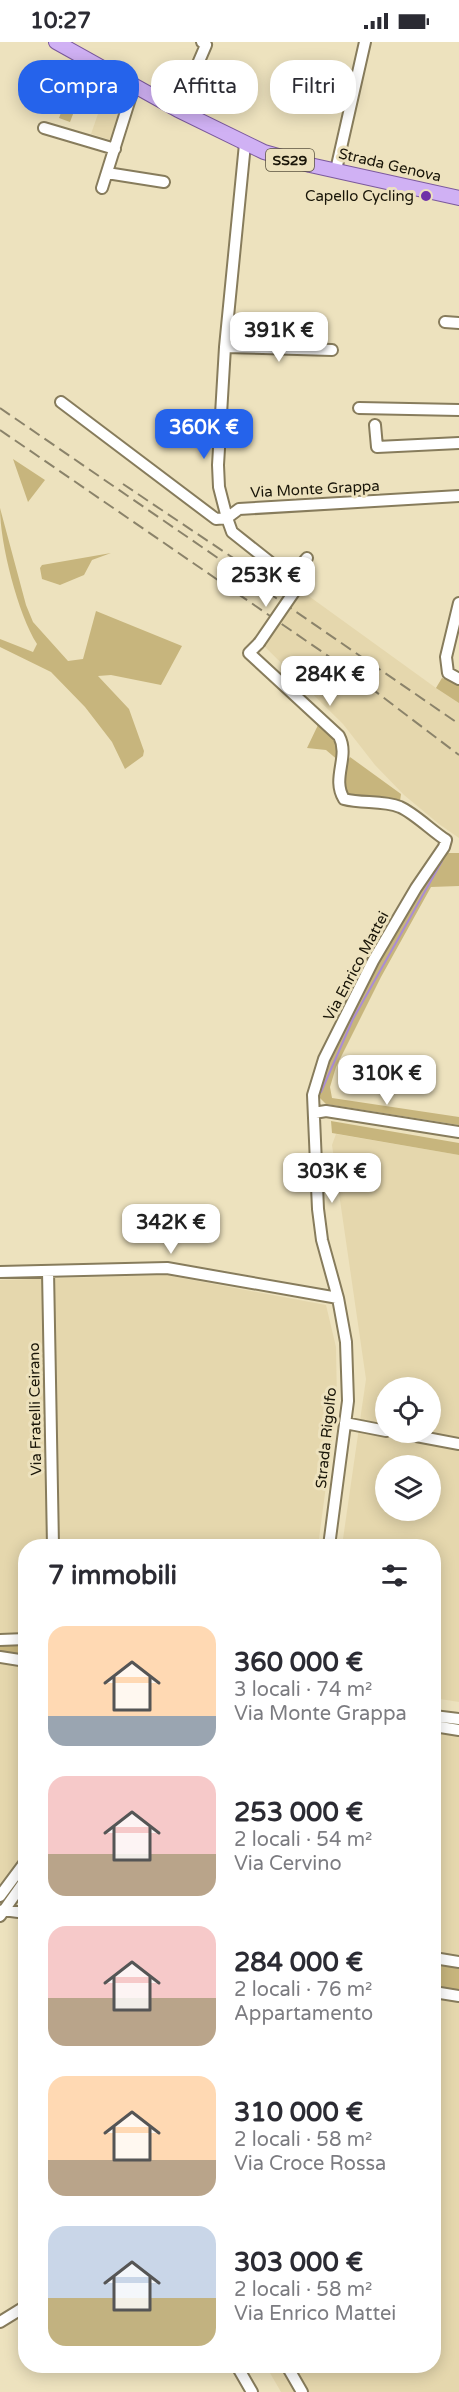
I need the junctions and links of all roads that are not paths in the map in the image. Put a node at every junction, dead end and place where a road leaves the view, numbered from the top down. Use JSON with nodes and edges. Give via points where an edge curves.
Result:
{"nodes":[{"id":1,"x":56,"y":42,"type":"edge"},
{"id":2,"x":202,"y":42,"type":"edge"},
{"id":3,"x":364,"y":42,"type":"edge"},
{"id":4,"x":88,"y":60,"type":"edge"},
{"id":5,"x":200,"y":60,"type":"edge"},
{"id":6,"x":126,"y":114,"type":"edge"},
{"id":7,"x":186,"y":114,"type":"edge"},
{"id":8,"x":44,"y":128,"type":"dead end"},
{"id":9,"x":245,"y":144,"type":"junction"},
{"id":10,"x":115,"y":149,"type":"junction"},
{"id":11,"x":336,"y":170,"type":"junction"},
{"id":12,"x":107,"y":173,"type":"junction"},
{"id":13,"x":164,"y":182,"type":"dead end"},
{"id":14,"x":102,"y":188,"type":"dead end"},
{"id":15,"x":459,"y":198,"type":"edge"},
{"id":16,"x":445,"y":322,"type":"dead end"},
{"id":17,"x":459,"y":323,"type":"edge"},
{"id":18,"x":225,"y":347,"type":"junction"},
{"id":19,"x":332,"y":350,"type":"dead end"},
{"id":20,"x":61,"y":402,"type":"dead end"},
{"id":21,"x":359,"y":408,"type":"dead end"},
{"id":22,"x":459,"y":410,"type":"edge"},
{"id":23,"x":375,"y":425,"type":"dead end"},
{"id":24,"x":459,"y":443,"type":"edge"},
{"id":25,"x":459,"y":496,"type":"edge"},
{"id":26,"x":226,"y":518,"type":"junction"},
{"id":27,"x":307,"y":558,"type":"dead end"},
{"id":28,"x":290,"y":578,"type":"junction"},
{"id":29,"x":459,"y":603,"type":"edge"},
{"id":30,"x":459,"y":679,"type":"edge"},
{"id":31,"x":314,"y":1113,"type":"junction"},
{"id":32,"x":459,"y":1132,"type":"edge"},
{"id":33,"x":48,"y":1270,"type":"junction"},
{"id":34,"x":0,"y":1272,"type":"edge"},
{"id":35,"x":338,"y":1298,"type":"junction"},
{"id":36,"x":345,"y":1423,"type":"junction"},
{"id":37,"x":375,"y":1429,"type":"edge"},
{"id":38,"x":441,"y":1441,"type":"edge"},
{"id":39,"x":459,"y":1444,"type":"edge"},
{"id":40,"x":53,"y":1539,"type":"edge"},
{"id":41,"x":330,"y":1539,"type":"edge"},
{"id":42,"x":18,"y":1639,"type":"edge"},
{"id":43,"x":0,"y":1640,"type":"edge"},
{"id":44,"x":0,"y":1657,"type":"edge"},
{"id":45,"x":18,"y":1660,"type":"edge"},
{"id":46,"x":441,"y":1717,"type":"edge"},
{"id":47,"x":459,"y":1719,"type":"edge"},
{"id":48,"x":441,"y":1727,"type":"edge"},
{"id":49,"x":459,"y":1730,"type":"edge"},
{"id":50,"x":18,"y":1872,"type":"edge"},
{"id":51,"x":18,"y":1890,"type":"edge"},
{"id":52,"x":0,"y":1896,"type":"edge"},
{"id":53,"x":2,"y":1913,"type":"edge"},
{"id":54,"x":18,"y":1913,"type":"edge"},
{"id":55,"x":441,"y":1959,"type":"edge"},
{"id":56,"x":459,"y":1962,"type":"edge"},
{"id":57,"x":441,"y":1993,"type":"edge"},
{"id":58,"x":459,"y":1996,"type":"edge"},
{"id":59,"x":18,"y":2311,"type":"edge"},
{"id":60,"x":0,"y":2322,"type":"edge"},
{"id":61,"x":241,"y":2373,"type":"edge"},
{"id":62,"x":291,"y":2373,"type":"edge"},
{"id":63,"x":252,"y":2392,"type":"edge"},
{"id":64,"x":302,"y":2392,"type":"edge"}],
"edges":[{"from":1,"to":4,"type":"main road","name":"Strada Genova","number":"SS29"},
{"from":2,"to":5,"type":"street","via":[[206,45]]},
{"from":3,"to":11,"type":"street"},
{"from":6,"to":10,"type":"street"},
{"from":7,"to":9,"type":"main road","name":"Strada Genova","number":"SS29"},
{"from":8,"to":10,"type":"street"},
{"from":9,"to":11,"type":"main road","name":"Strada Genova","number":"SS29","via":[[286,160]]},
{"from":9,"to":18,"type":"street"},
{"from":10,"to":12,"type":"street"},
{"from":11,"to":15,"type":"main road","name":"Strada Genova","number":"SS29"},
{"from":12,"to":13,"type":"street"},
{"from":12,"to":14,"type":"street"},
{"from":16,"to":17,"type":"street"},
{"from":18,"to":19,"type":"street"},
{"from":18,"to":26,"type":"street","via":[[218,465]]},
{"from":20,"to":26,"type":"street","via":[[216,519]]},
{"from":21,"to":22,"type":"street"},
{"from":23,"to":24,"type":"street","via":[[377,447]]},
{"from":25,"to":26,"type":"street","name":"Via Monte Grappa","via":[[239,509]]},
{"from":26,"to":28,"type":"street","via":[[232,532]]},
{"from":27,"to":28,"type":"street"},
{"from":28,"to":31,"type":"street","name":"Via Enrico Mattei","bridge":true,"via":[[296,589],[249,653],[339,736],[344,753],[339,791],[344,799],[402,808],[446,840],[346,1013],[324,1059],[313,1095]]},
{"from":29,"to":30,"type":"street","via":[[446,657],[448,673]]},
{"from":31,"to":32,"type":"street","via":[[326,1111]]},
{"from":31,"to":35,"type":"street","name":"Via Enrico Mattei","via":[[322,1240]]},
{"from":33,"to":34,"type":"street"},
{"from":33,"to":35,"type":"street","via":[[167,1268]]},
{"from":33,"to":40,"type":"street","name":"Via Fratelli Ceirano"},
{"from":35,"to":36,"type":"street","name":"Strada Rigolfo","via":[[346,1342]]},
{"from":36,"to":37,"type":"street"},
{"from":36,"to":41,"type":"street","name":"Strada Rigolfo"},
{"from":38,"to":39,"type":"street"},
{"from":42,"to":43,"type":"street"},
{"from":44,"to":45,"type":"street"},
{"from":46,"to":47,"type":"street"},
{"from":48,"to":49,"type":"street"},
{"from":50,"to":52,"type":"street"},
{"from":51,"to":53,"type":"street"},
{"from":53,"to":54,"type":"street"},
{"from":55,"to":56,"type":"street"},
{"from":57,"to":58,"type":"street"},
{"from":59,"to":60,"type":"street"},
{"from":61,"to":63,"type":"street"},
{"from":62,"to":64,"type":"street"}]}
